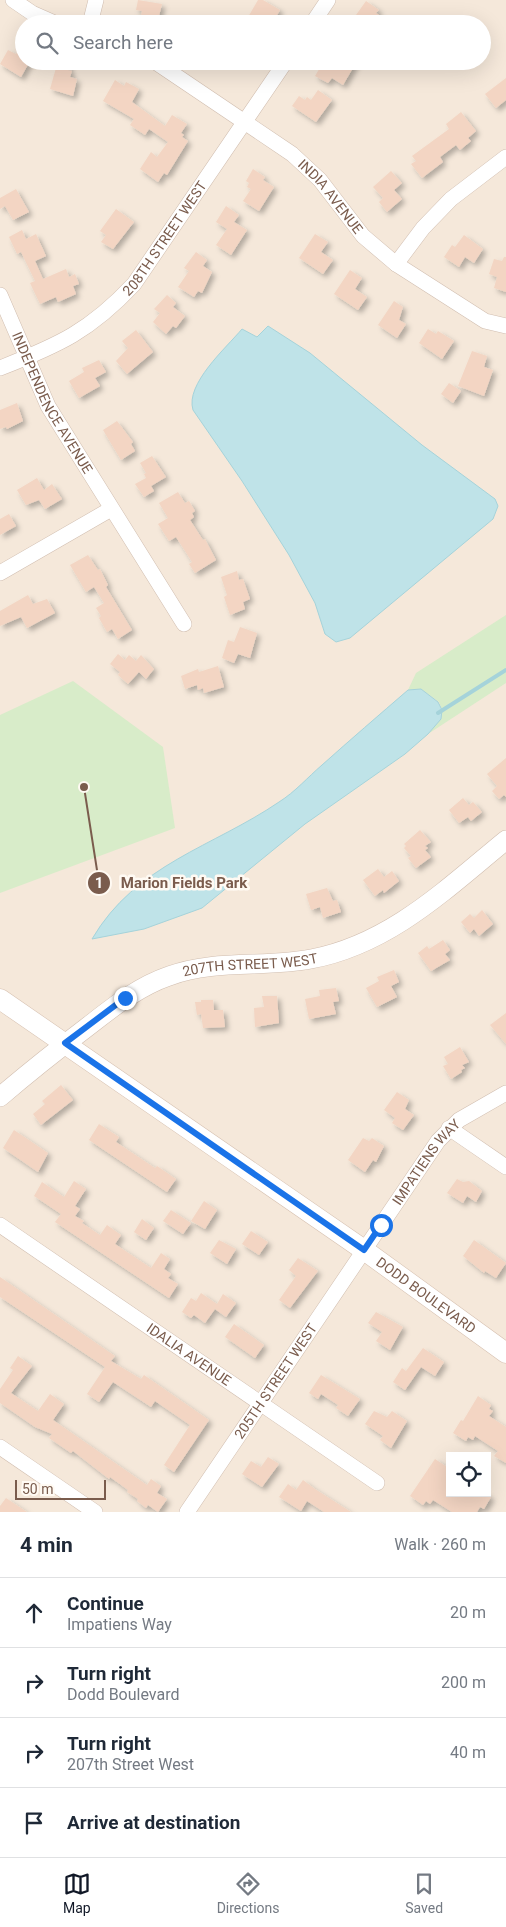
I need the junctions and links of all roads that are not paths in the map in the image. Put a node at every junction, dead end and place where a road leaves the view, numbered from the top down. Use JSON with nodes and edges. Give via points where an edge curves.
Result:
{"nodes":[{"id":1,"x":13,"y":0,"type":"edge"},
{"id":2,"x":96,"y":0,"type":"edge"},
{"id":3,"x":328,"y":0,"type":"edge"},
{"id":4,"x":37,"y":15,"type":"edge"},
{"id":5,"x":92,"y":15,"type":"edge"},
{"id":6,"x":318,"y":15,"type":"edge"},
{"id":7,"x":167,"y":70,"type":"edge"},
{"id":8,"x":280,"y":70,"type":"edge"},
{"id":9,"x":245,"y":122,"type":"junction"},
{"id":10,"x":506,"y":157,"type":"edge"},
{"id":11,"x":396,"y":264,"type":"junction"},
{"id":12,"x":0,"y":295,"type":"edge"},
{"id":13,"x":506,"y":326,"type":"edge"},
{"id":14,"x":26,"y":358,"type":"junction"},
{"id":15,"x":0,"y":368,"type":"edge"},
{"id":16,"x":111,"y":509,"type":"junction"},
{"id":17,"x":0,"y":574,"type":"edge"},
{"id":18,"x":184,"y":624,"type":"dead end"},
{"id":19,"x":506,"y":840,"type":"edge"},
{"id":20,"x":0,"y":999,"type":"edge"},
{"id":21,"x":65,"y":1043,"type":"junction"},
{"id":22,"x":506,"y":1093,"type":"edge"},
{"id":23,"x":0,"y":1097,"type":"edge"},
{"id":24,"x":449,"y":1128,"type":"junction"},
{"id":25,"x":506,"y":1167,"type":"edge"},
{"id":26,"x":0,"y":1225,"type":"edge"},
{"id":27,"x":364,"y":1250,"type":"junction"},
{"id":28,"x":506,"y":1353,"type":"edge"},
{"id":29,"x":261,"y":1403,"type":"junction"},
{"id":30,"x":0,"y":1447,"type":"edge"},
{"id":31,"x":377,"y":1483,"type":"dead end"},
{"id":32,"x":95,"y":1512,"type":"edge"},
{"id":33,"x":187,"y":1512,"type":"edge"}],
"edges":[{"from":1,"to":4,"type":"street"},
{"from":2,"to":5,"type":"street"},
{"from":3,"to":6,"type":"street"},
{"from":7,"to":9,"type":"street","name":"INDIA AVENUE"},
{"from":8,"to":9,"type":"street","name":"208TH STREET WEST"},
{"from":9,"to":11,"type":"street","name":"INDIA AVENUE","via":[[292,154],[320,180],[363,236]]},
{"from":9,"to":14,"type":"street","name":"208TH STREET WEST","via":[[134,284],[86,329],[57,346]]},
{"from":10,"to":11,"type":"street","via":[[451,199],[423,228]]},
{"from":11,"to":13,"type":"street","name":"INDIA AVENUE","via":[[485,321]]},
{"from":12,"to":14,"type":"street","name":"INDEPENDENCE AVENUE"},
{"from":14,"to":15,"type":"street","name":"208TH STREET WEST"},
{"from":14,"to":16,"type":"street","name":"INDEPENDENCE AVENUE","via":[[48,406]]},
{"from":16,"to":17,"type":"street"},
{"from":16,"to":18,"type":"street","name":"INDEPENDENCE AVENUE"},
{"from":19,"to":21,"type":"street","name":"207TH STREET WEST","via":[[412,917],[356,947],[311,959],[216,965],[169,976],[125,998]]},
{"from":20,"to":21,"type":"main road","name":"DODD BOULEVARD"},
{"from":21,"to":23,"type":"street","name":"207TH STREET WEST"},
{"from":21,"to":27,"type":"main road","name":"DODD BOULEVARD"},
{"from":22,"to":24,"type":"street","name":"IMPATIENS WAY"},
{"from":24,"to":25,"type":"street"},
{"from":24,"to":27,"type":"street","name":"IMPATIENS WAY"},
{"from":26,"to":29,"type":"street","name":"IDALIA AVENUE"},
{"from":27,"to":28,"type":"main road","name":"DODD BOULEVARD"},
{"from":27,"to":29,"type":"street","name":"205TH STREET WEST"},
{"from":29,"to":31,"type":"street","name":"IDALIA AVENUE"},
{"from":29,"to":33,"type":"street","name":"205TH STREET WEST"},
{"from":30,"to":32,"type":"street"}]}
